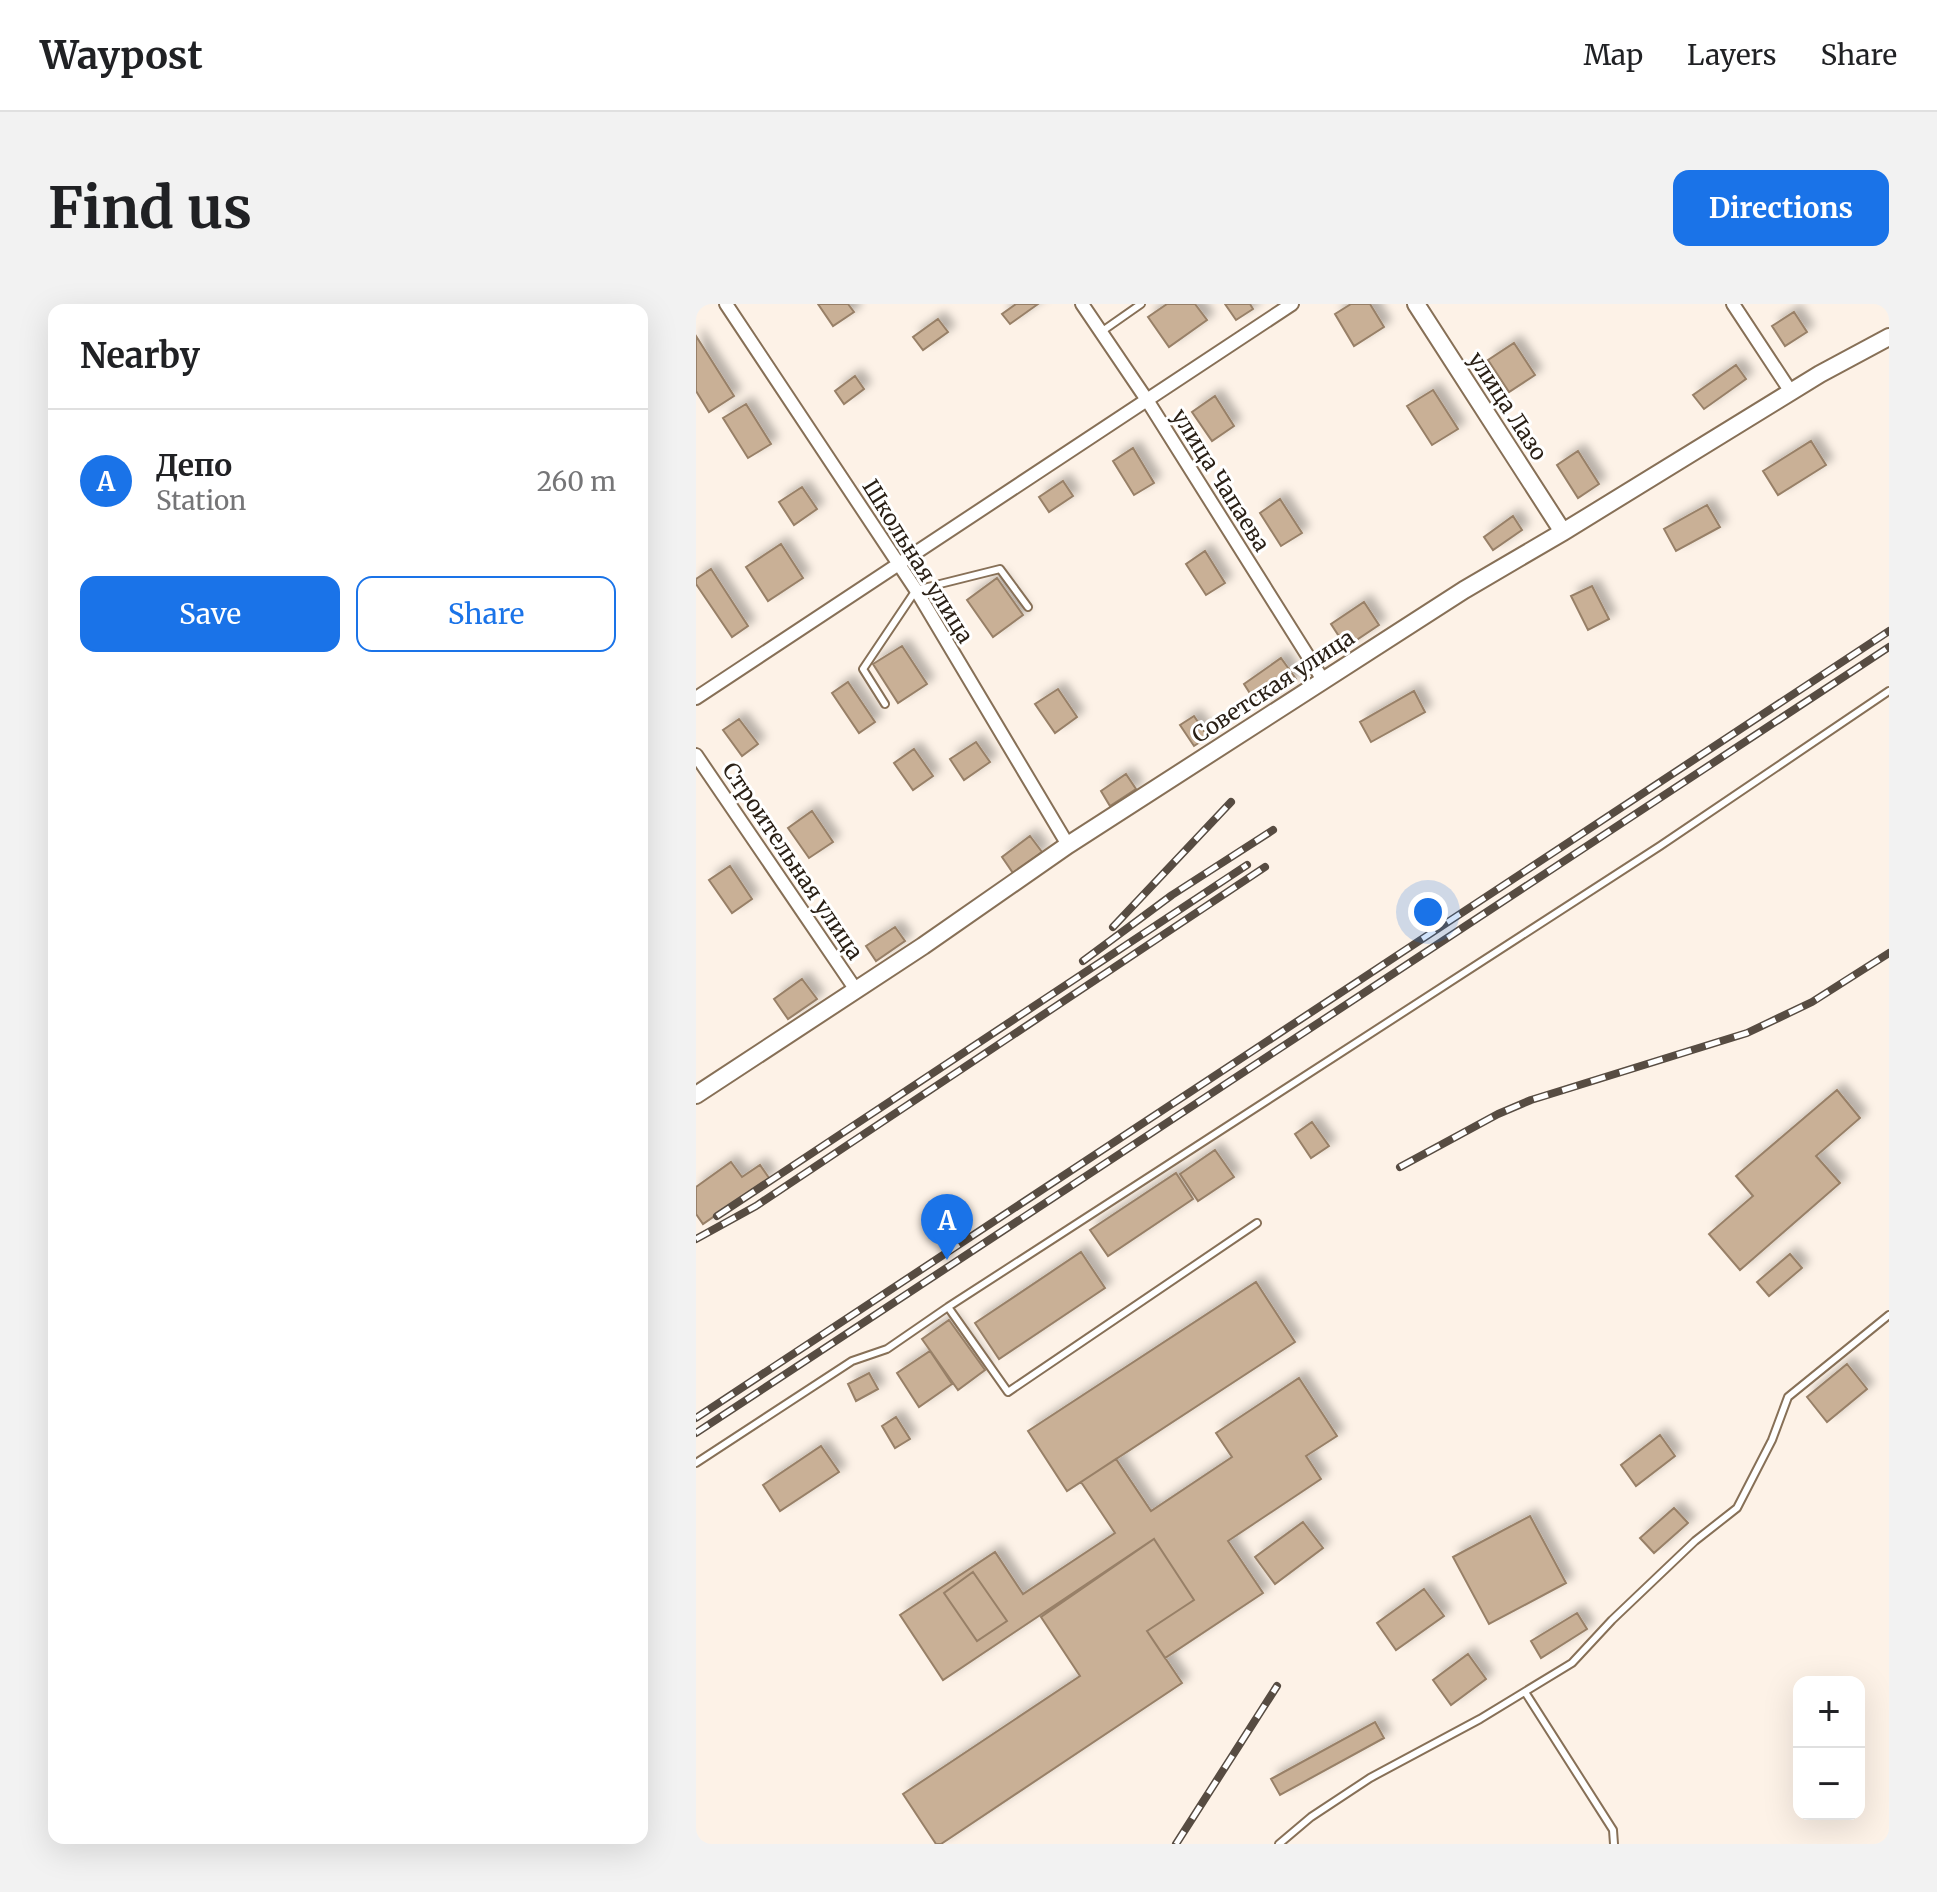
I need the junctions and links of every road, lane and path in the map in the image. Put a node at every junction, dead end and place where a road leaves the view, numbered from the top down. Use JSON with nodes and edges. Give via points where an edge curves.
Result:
{"nodes":[{"id":1,"x":726,"y":304,"type":"edge"},
{"id":2,"x":1082,"y":304,"type":"edge"},
{"id":3,"x":1141,"y":304,"type":"edge"},
{"id":4,"x":1292,"y":304,"type":"edge"},
{"id":5,"x":1416,"y":304,"type":"edge"},
{"id":6,"x":1733,"y":304,"type":"edge"},
{"id":7,"x":1101,"y":332,"type":"junction"},
{"id":8,"x":1889,"y":337,"type":"edge"},
{"id":9,"x":1791,"y":392,"type":"junction"},
{"id":10,"x":1147,"y":400,"type":"junction"},
{"id":11,"x":1563,"y":532,"type":"junction"},
{"id":12,"x":898,"y":564,"type":"junction"},
{"id":13,"x":916,"y":590,"type":"junction"},
{"id":14,"x":1028,"y":607,"type":"dead end"},
{"id":15,"x":1323,"y":680,"type":"junction"},
{"id":16,"x":1889,"y":691,"type":"edge"},
{"id":17,"x":696,"y":698,"type":"edge"},
{"id":18,"x":885,"y":704,"type":"dead end"},
{"id":19,"x":696,"y":755,"type":"edge"},
{"id":20,"x":1068,"y":845,"type":"junction"},
{"id":21,"x":856,"y":990,"type":"junction"},
{"id":22,"x":696,"y":1095,"type":"edge"},
{"id":23,"x":1257,"y":1223,"type":"dead end"},
{"id":24,"x":948,"y":1307,"type":"junction"},
{"id":25,"x":1889,"y":1315,"type":"edge"},
{"id":26,"x":696,"y":1463,"type":"edge"},
{"id":27,"x":1525,"y":1692,"type":"junction"},
{"id":28,"x":1279,"y":1844,"type":"edge"},
{"id":29,"x":1614,"y":1844,"type":"edge"}],
"edges":[{"from":1,"to":12,"type":"street","name":"Школьная улица"},
{"from":2,"to":7,"type":"street","name":"улица Чапаева"},
{"from":3,"to":7,"type":"lane"},
{"from":4,"to":10,"type":"street"},
{"from":5,"to":11,"type":"street","name":"улица Лазо"},
{"from":6,"to":9,"type":"street"},
{"from":7,"to":10,"type":"street","name":"улица Чапаева"},
{"from":8,"to":9,"type":"street","name":"Советская улица"},
{"from":9,"to":11,"type":"street","name":"Советская улица"},
{"from":10,"to":12,"type":"street"},
{"from":10,"to":15,"type":"street","name":"улица Чапаева"},
{"from":11,"to":15,"type":"street","name":"Советская улица"},
{"from":12,"to":13,"type":"street","name":"Школьная улица"},
{"from":12,"to":17,"type":"street"},
{"from":13,"to":14,"type":"lane","via":[[1000,569]]},
{"from":13,"to":18,"type":"lane","via":[[863,669]]},
{"from":13,"to":20,"type":"street","name":"Школьная улица"},
{"from":15,"to":20,"type":"street","name":"Советская улица"},
{"from":16,"to":24,"type":"lane","via":[[1660,846]]},
{"from":19,"to":21,"type":"street","name":"Строительная улица"},
{"from":20,"to":21,"type":"street","name":"Советская улица"},
{"from":21,"to":22,"type":"street","name":"Советская улица"},
{"from":23,"to":24,"type":"lane","via":[[1008,1392]]},
{"from":24,"to":26,"type":"lane","via":[[887,1349],[852,1361]]},
{"from":25,"to":27,"type":"lane","via":[[1788,1397],[1737,1508],[1695,1541],[1572,1663]]},
{"from":27,"to":28,"type":"lane","via":[[1370,1778]]},
{"from":27,"to":29,"type":"lane","via":[[1613,1830]]}]}
